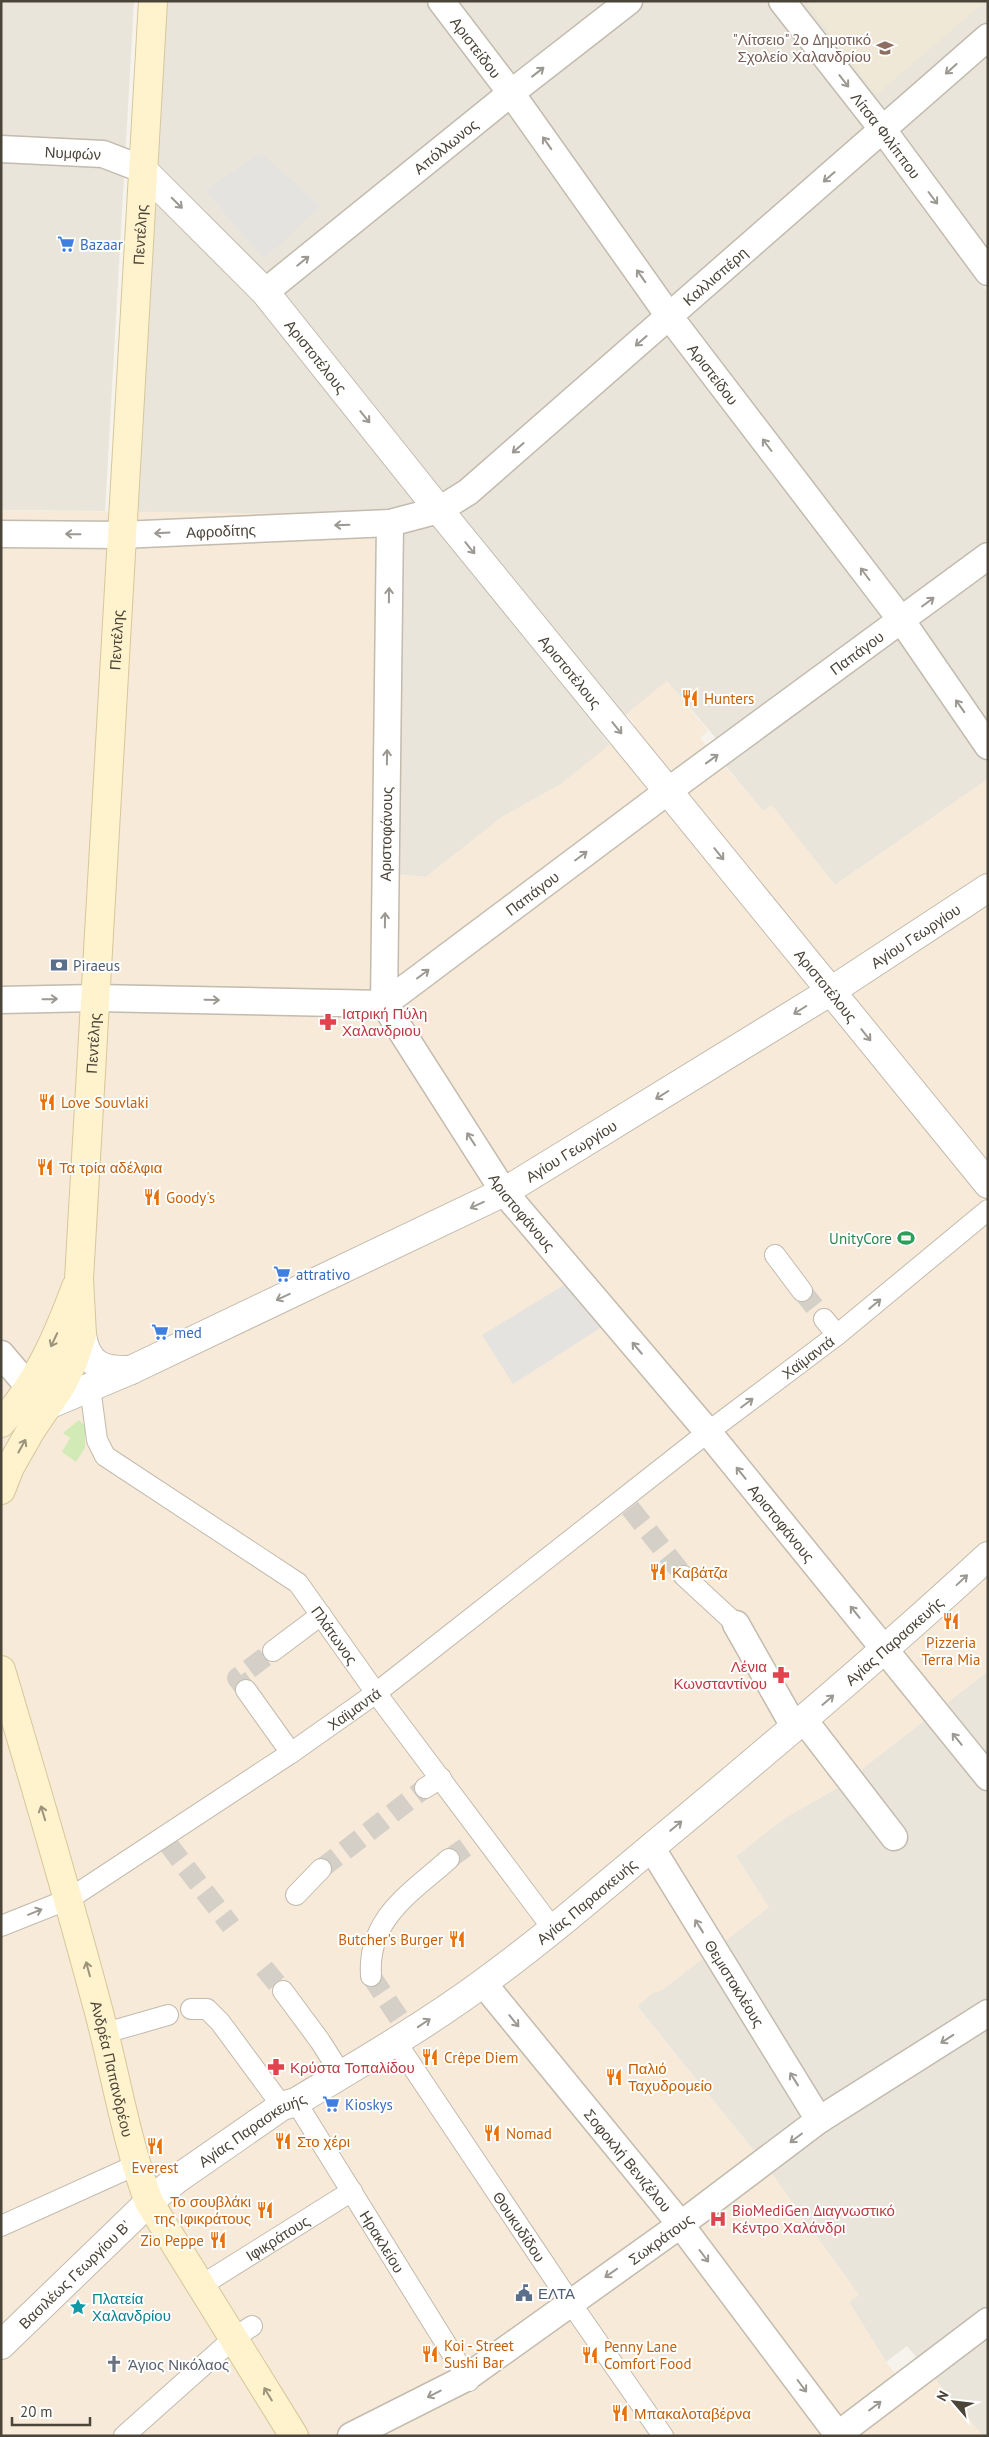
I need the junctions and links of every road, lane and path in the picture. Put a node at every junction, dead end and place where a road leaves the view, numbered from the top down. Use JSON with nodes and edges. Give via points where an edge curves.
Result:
{"nodes":[{"id":1,"x":441,"y":1,"type":"edge"},
{"id":2,"x":628,"y":1,"type":"edge"},
{"id":3,"x":782,"y":1,"type":"edge"},
{"id":4,"x":158,"y":4,"type":"edge"},
{"id":5,"x":988,"y":37,"type":"edge"},
{"id":6,"x":512,"y":92,"type":"junction"},
{"id":7,"x":883,"y":130,"type":"junction"},
{"id":8,"x":1,"y":149,"type":"edge"},
{"id":9,"x":142,"y":169,"type":"junction"},
{"id":10,"x":988,"y":272,"type":"edge"},
{"id":11,"x":265,"y":292,"type":"junction"},
{"id":12,"x":669,"y":316,"type":"junction"},
{"id":13,"x":439,"y":510,"type":"junction"},
{"id":14,"x":390,"y":523,"type":"junction"},
{"id":15,"x":1,"y":534,"type":"edge"},
{"id":16,"x":121,"y":535,"type":"junction"},
{"id":17,"x":988,"y":556,"type":"edge"},
{"id":18,"x":902,"y":622,"type":"junction"},
{"id":19,"x":988,"y":746,"type":"edge"},
{"id":20,"x":668,"y":791,"type":"junction"},
{"id":21,"x":988,"y":888,"type":"edge"},
{"id":22,"x":830,"y":991,"type":"junction"},
{"id":23,"x":95,"y":998,"type":"junction"},
{"id":24,"x":1,"y":1000,"type":"edge"},
{"id":25,"x":384,"y":1004,"type":"junction"},
{"id":26,"x":988,"y":1184,"type":"edge"},
{"id":27,"x":504,"y":1192,"type":"junction"},
{"id":28,"x":988,"y":1210,"type":"edge"},
{"id":29,"x":775,"y":1255,"type":"dead end"},
{"id":30,"x":79,"y":1278,"type":"junction"},
{"id":31,"x":802,"y":1291,"type":"tunnel mouth"},
{"id":32,"x":824,"y":1319,"type":"tunnel mouth"},
{"id":33,"x":82,"y":1335,"type":"junction"},
{"id":34,"x":837,"y":1336,"type":"junction"},
{"id":35,"x":1,"y":1354,"type":"edge"},
{"id":36,"x":131,"y":1370,"type":"junction"},
{"id":37,"x":90,"y":1387,"type":"junction"},
{"id":38,"x":39,"y":1396,"type":"junction"},
{"id":39,"x":1,"y":1423,"type":"edge"},
{"id":40,"x":1,"y":1429,"type":"edge"},
{"id":41,"x":708,"y":1432,"type":"junction"},
{"id":42,"x":1,"y":1490,"type":"edge"},
{"id":43,"x":988,"y":1556,"type":"edge"},
{"id":44,"x":684,"y":1576,"type":"tunnel mouth"},
{"id":45,"x":321,"y":1615,"type":"junction"},
{"id":46,"x":736,"y":1624,"type":"joint"},
{"id":47,"x":886,"y":1650,"type":"junction"},
{"id":48,"x":273,"y":1651,"type":"tunnel mouth"},
{"id":49,"x":1,"y":1670,"type":"edge"},
{"id":50,"x":246,"y":1690,"type":"tunnel mouth"},
{"id":51,"x":376,"y":1693,"type":"junction"},
{"id":52,"x":800,"y":1724,"type":"junction"},
{"id":53,"x":291,"y":1753,"type":"junction"},
{"id":54,"x":988,"y":1777,"type":"edge"},
{"id":55,"x":894,"y":1837,"type":"dead end"},
{"id":56,"x":651,"y":1847,"type":"junction"},
{"id":57,"x":449,"y":1859,"type":"tunnel mouth"},
{"id":58,"x":321,"y":1869,"type":"tunnel mouth"},
{"id":59,"x":296,"y":1896,"type":"dead end"},
{"id":60,"x":69,"y":1899,"type":"junction"},
{"id":61,"x":1,"y":1926,"type":"edge"},
{"id":62,"x":553,"y":1929,"type":"junction"},
{"id":63,"x":371,"y":1976,"type":"tunnel mouth"},
{"id":64,"x":483,"y":1983,"type":"junction"},
{"id":65,"x":283,"y":1991,"type":"tunnel mouth"},
{"id":66,"x":191,"y":2009,"type":"dead end"},
{"id":67,"x":988,"y":2013,"type":"edge"},
{"id":68,"x":168,"y":2015,"type":"dead end"},
{"id":69,"x":105,"y":2033,"type":"junction"},
{"id":70,"x":396,"y":2042,"type":"junction"},
{"id":71,"x":341,"y":2074,"type":"junction"},
{"id":72,"x":289,"y":2104,"type":"junction"},
{"id":73,"x":819,"y":2120,"type":"junction"},
{"id":74,"x":136,"y":2165,"type":"junction"},
{"id":75,"x":352,"y":2191,"type":"junction"},
{"id":76,"x":149,"y":2202,"type":"junction"},
{"id":77,"x":680,"y":2225,"type":"junction"},
{"id":78,"x":1,"y":2226,"type":"edge"},
{"id":79,"x":202,"y":2285,"type":"junction"},
{"id":80,"x":570,"y":2302,"type":"junction"},
{"id":81,"x":988,"y":2321,"type":"edge"},
{"id":82,"x":243,"y":2332,"type":"junction"},
{"id":83,"x":1,"y":2345,"type":"edge"},
{"id":84,"x":467,"y":2380,"type":"junction"},
{"id":85,"x":838,"y":2435,"type":"edge"},
{"id":86,"x":124,"y":2436,"type":"edge"},
{"id":87,"x":294,"y":2436,"type":"edge"},
{"id":88,"x":351,"y":2436,"type":"edge"},
{"id":89,"x":663,"y":2436,"type":"edge"}],
"edges":[{"from":1,"to":6,"type":"street","name":"Αριστείδου"},
{"from":6,"to":2,"type":"street","name":"Απόλλωνος","one_way":true},
{"from":3,"to":7,"type":"street","name":"Λίτσα Φιλίππου","one_way":true},
{"from":4,"to":9,"type":"main road","name":"Πεντέλης"},
{"from":5,"to":7,"type":"street","name":"Καλλισπέρη","one_way":true},
{"from":11,"to":6,"type":"street","name":"Απόλλωνος","one_way":true},
{"from":12,"to":6,"type":"street","name":"Αριστείδου","one_way":true},
{"from":7,"to":10,"type":"street","name":"Λίτσα Φιλίππου","one_way":true},
{"from":7,"to":12,"type":"street","name":"Καλλισπέρη","one_way":true},
{"from":8,"to":9,"type":"street","name":"Νυμφών","via":[[103,154]]},
{"from":9,"to":11,"type":"street","name":"Αριστοτέλους","one_way":true},
{"from":9,"to":16,"type":"main road","name":"Πεντέλης"},
{"from":11,"to":13,"type":"street","name":"Αριστοτέλους","one_way":true},
{"from":12,"to":13,"type":"street","name":"Καλλισπέρη","one_way":true,"via":[[468,492]]},
{"from":18,"to":12,"type":"street","name":"Αριστείδου","one_way":true},
{"from":13,"to":14,"type":"street","name":"Αφροδίτης"},
{"from":13,"to":20,"type":"street","name":"Αριστοτέλους","one_way":true},
{"from":14,"to":16,"type":"street","name":"Αφροδίτης","one_way":true},
{"from":25,"to":14,"type":"street","name":"Αριστοφάνους","one_way":true},
{"from":16,"to":15,"type":"street","name":"Αφροδίτης","one_way":true},
{"from":16,"to":23,"type":"main road","name":"Πεντέλης"},
{"from":18,"to":17,"type":"street","name":"Παπάγου","one_way":true},
{"from":19,"to":18,"type":"street","name":"Αριστείδου","one_way":true},
{"from":20,"to":18,"type":"street","name":"Παπάγου","one_way":true},
{"from":20,"to":22,"type":"street","name":"Αριστοτέλους","one_way":true},
{"from":25,"to":20,"type":"street","name":"Παπάγου","one_way":true},
{"from":21,"to":22,"type":"street","name":"Αγίου Γεωργίου"},
{"from":22,"to":26,"type":"street","name":"Αριστοτέλους","one_way":true},
{"from":22,"to":27,"type":"street","name":"Αγίου Γεωργίου","one_way":true},
{"from":24,"to":23,"type":"street","one_way":true},
{"from":23,"to":25,"type":"street","one_way":true},
{"from":23,"to":30,"type":"main road","name":"Πεντέλης"},
{"from":27,"to":25,"type":"street","name":"Αριστοφάνους","one_way":true},
{"from":27,"to":36,"type":"street","name":"Αγίου Γεωργίου","one_way":true},
{"from":41,"to":27,"type":"street","name":"Αριστοφάνους","one_way":true},
{"from":34,"to":28,"type":"street","name":"Χαϊμαντά","one_way":true},
{"from":29,"to":31,"type":"street"},
{"from":30,"to":33,"type":"main road"},
{"from":30,"to":38,"type":"main road","one_way":true},
{"from":32,"to":34,"type":"street"},
{"from":33,"to":36,"type":"street","via":[[85,1349],[98,1365],[114,1370]]},
{"from":33,"to":38,"type":"main road","via":[[68,1375]]},
{"from":41,"to":34,"type":"street","name":"Χαϊμαντά","one_way":true},
{"from":35,"to":38,"type":"street"},
{"from":36,"to":37,"type":"street","name":"Αγίου Γεωργίου"},
{"from":37,"to":38,"type":"street","name":"Αγίου Γεωργίου"},
{"from":37,"to":45,"type":"street","name":"Πλάτωνος","via":[[97,1440],[105,1456],[298,1583]]},
{"from":38,"to":39,"type":"main road"},
{"from":38,"to":40,"type":"main road"},
{"from":42,"to":38,"type":"main road","one_way":true,"via":[[31,1430]]},
{"from":47,"to":41,"type":"street","name":"Αριστοφάνους","one_way":true},
{"from":41,"to":51,"type":"street","name":"Χαϊμαντά","via":[[627,1503]]},
{"from":47,"to":43,"type":"street","name":"Αγίας Παρασκευής","one_way":true},
{"from":44,"to":46,"type":"street"},
{"from":45,"to":48,"type":"street"},
{"from":45,"to":51,"type":"street","name":"Πλάτωνος"},
{"from":46,"to":52,"type":"street"},
{"from":52,"to":47,"type":"street","name":"Αγίας Παρασκευής","one_way":true},
{"from":54,"to":47,"type":"street","name":"Αριστοφάνους","one_way":true},
{"from":60,"to":49,"type":"main road","name":"Ανδρέα Παπανδρέου","one_way":true},
{"from":50,"to":53,"type":"street"},
{"from":51,"to":53,"type":"street","name":"Χαϊμαντά"},
{"from":51,"to":62,"type":"street","name":"Πλάτωνος","via":[[433,1783],[476,1840]]},
{"from":52,"to":55,"type":"street"},
{"from":56,"to":52,"type":"street","name":"Αγίας Παρασκευής","one_way":true},
{"from":53,"to":60,"type":"street","name":"Χαϊμαντά","via":[[165,1841]]},
{"from":56,"to":62,"type":"street","name":"Αγίας Παρασκευής"},
{"from":73,"to":56,"type":"street","name":"Θεμιστοκλέους","one_way":true},
{"from":57,"to":63,"type":"street","via":[[390,1912],[376,1934],[370,1962]]},
{"from":58,"to":59,"type":"street"},
{"from":61,"to":60,"type":"street","name":"Χαϊμαντά","one_way":true},
{"from":69,"to":60,"type":"main road","name":"Ανδρέα Παπανδρέου","one_way":true},
{"from":62,"to":64,"type":"street","name":"Αγίας Παρασκευής"},
{"from":70,"to":64,"type":"street","name":"Αγίας Παρασκευής","one_way":true},
{"from":64,"to":77,"type":"street","name":"Σοφοκλή Βενιζέλου","one_way":true},
{"from":65,"to":71,"type":"street"},
{"from":66,"to":72,"type":"street","name":"Ηρακλείου","via":[[206,2009],[220,2022]]},
{"from":67,"to":73,"type":"street","name":"Σωκράτους","one_way":true},
{"from":68,"to":69,"type":"street"},
{"from":69,"to":74,"type":"main road","name":"Ανδρέα Παπανδρέου"},
{"from":70,"to":71,"type":"street","name":"Αγίας Παρασκευής"},
{"from":70,"to":80,"type":"street","name":"Θουκυδίδου"},
{"from":71,"to":72,"type":"street","name":"Αγίας Παρασκευής"},
{"from":72,"to":75,"type":"street","name":"Ηρακλείου"},
{"from":72,"to":76,"type":"street","name":"Αγίας Παρασκευής","via":[[177,2178]]},
{"from":73,"to":77,"type":"street","name":"Σωκράτους","one_way":true},
{"from":74,"to":76,"type":"main road","name":"Ανδρέα Παπανδρέου"},
{"from":74,"to":78,"type":"street"},
{"from":75,"to":79,"type":"street","name":"Ιφικράτους"},
{"from":75,"to":84,"type":"street","name":"Ηρακλείου"},
{"from":76,"to":79,"type":"main road","name":"Ανδρέα Παπανδρέου"},
{"from":76,"to":83,"type":"street","name":"Βασιλέως Γεωργίου Β'"},
{"from":77,"to":80,"type":"street","name":"Σωκράτους","one_way":true},
{"from":77,"to":85,"type":"street","name":"Σοφοκλή Βενιζέλου","one_way":true},
{"from":79,"to":82,"type":"main road","name":"Ανδρέα Παπανδρέου"},
{"from":80,"to":84,"type":"street","name":"Σωκράτους"},
{"from":80,"to":89,"type":"street","name":"Θουκυδίδου"},
{"from":85,"to":81,"type":"street","one_way":true},
{"from":82,"to":86,"type":"street"},
{"from":87,"to":82,"type":"main road","name":"Ανδρέα Παπανδρέου","one_way":true},
{"from":84,"to":88,"type":"street","name":"Σωκράτους","one_way":true}]}
